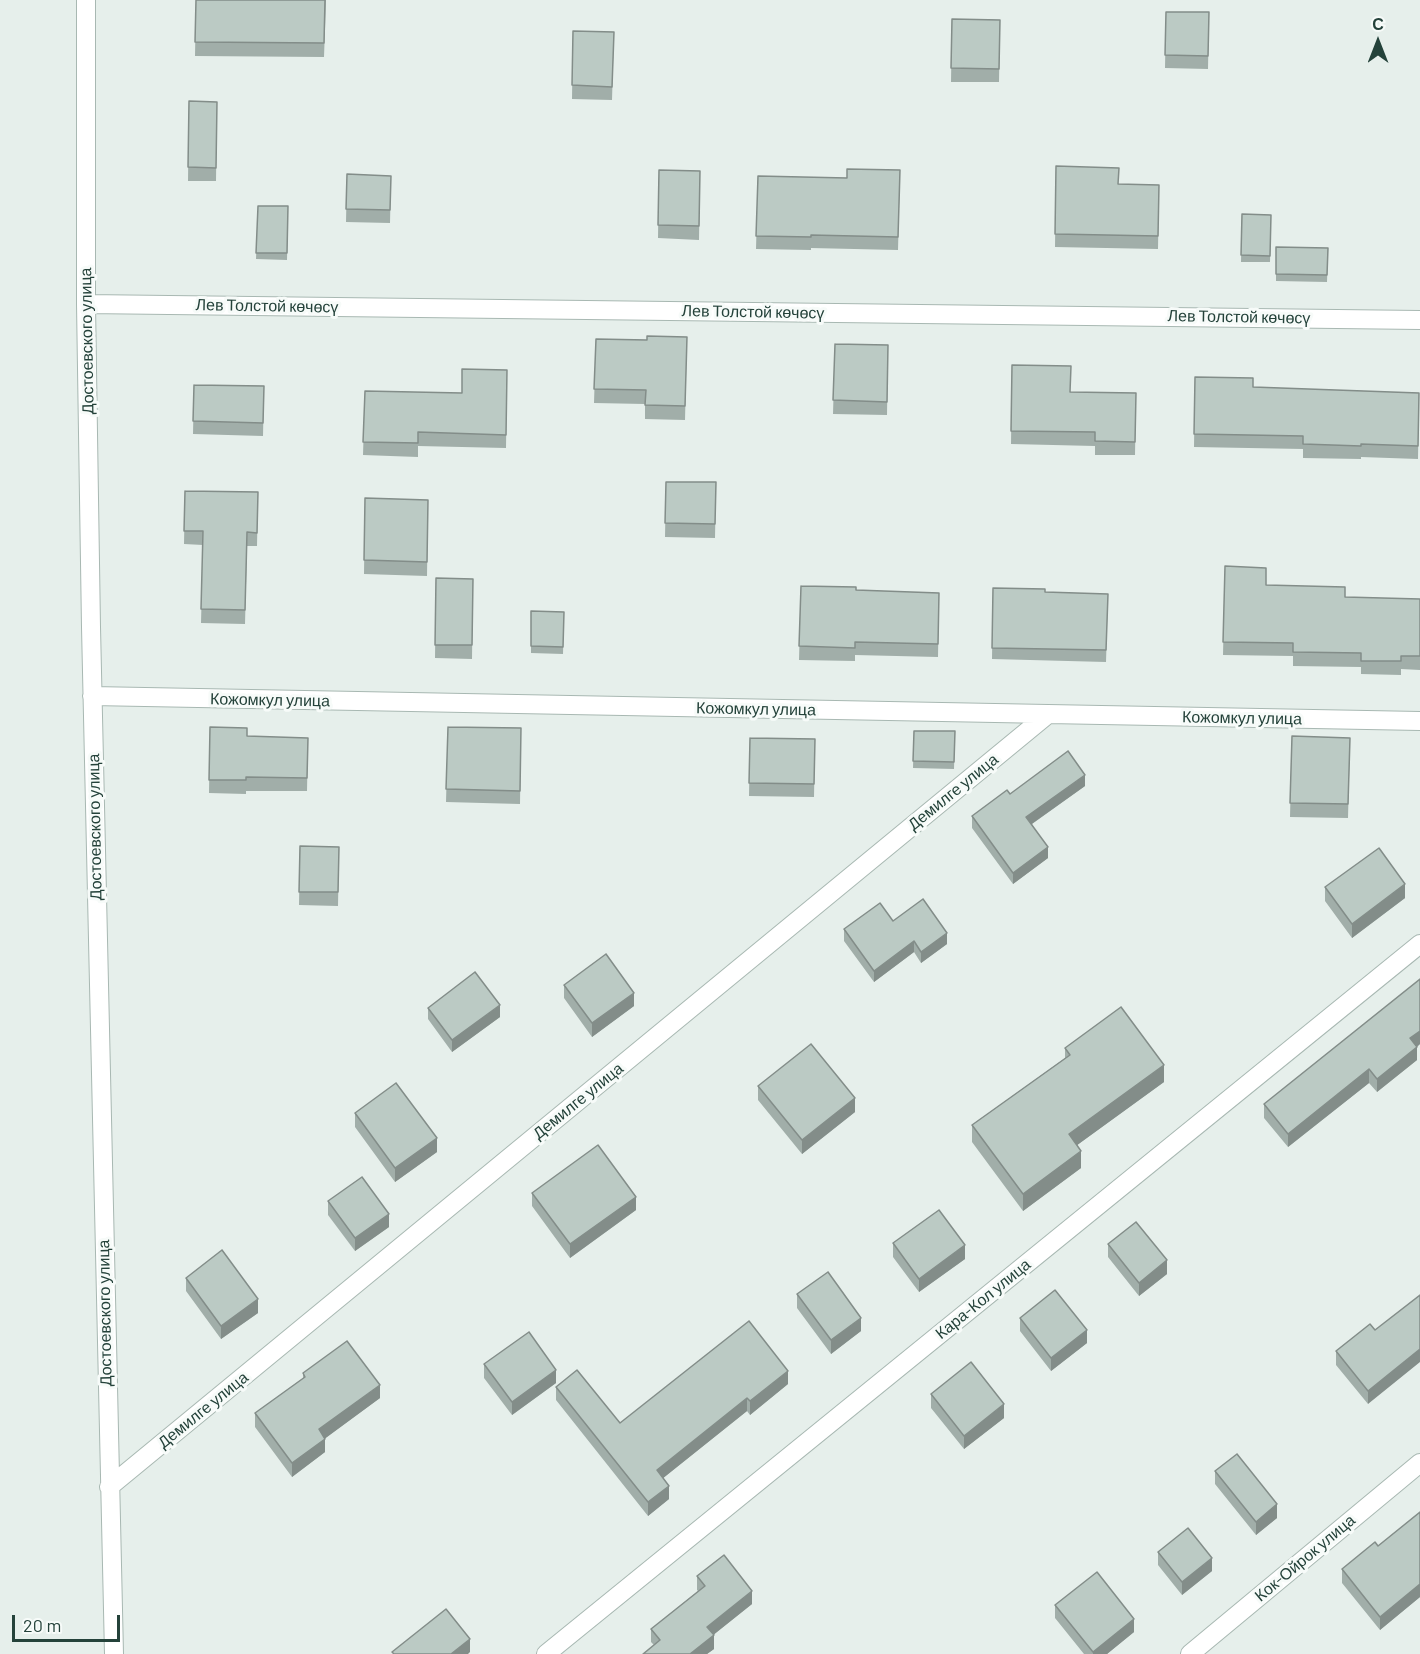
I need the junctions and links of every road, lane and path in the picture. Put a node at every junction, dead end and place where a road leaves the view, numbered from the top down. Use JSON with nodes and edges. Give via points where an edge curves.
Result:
{"nodes":[{"id":1,"x":86,"y":0,"type":"edge"},
{"id":2,"x":86,"y":304,"type":"junction"},
{"id":3,"x":1420,"y":320,"type":"edge"},
{"id":4,"x":92,"y":696,"type":"junction"},
{"id":5,"x":1047,"y":715,"type":"junction"},
{"id":6,"x":1420,"y":721,"type":"edge"},
{"id":7,"x":1420,"y":944,"type":"edge"},
{"id":8,"x":1420,"y":1463,"type":"edge"},
{"id":9,"x":109,"y":1487,"type":"junction"},
{"id":10,"x":114,"y":1654,"type":"edge"},
{"id":11,"x":546,"y":1654,"type":"edge"},
{"id":12,"x":1190,"y":1654,"type":"edge"}],
"edges":[{"from":1,"to":2,"type":"street","name":"Достоевского улица"},
{"from":2,"to":3,"type":"street","name":"Лев Толстой көчөсү"},
{"from":2,"to":4,"type":"street","name":"Достоевского улица"},
{"from":4,"to":5,"type":"street","name":"Кожомкул улица"},
{"from":4,"to":9,"type":"street","name":"Достоевского улица"},
{"from":5,"to":6,"type":"street","name":"Кожомкул улица"},
{"from":5,"to":9,"type":"street","name":"Демилге улица"},
{"from":7,"to":11,"type":"street","name":"Кара-Кол улица"},
{"from":8,"to":12,"type":"street","name":"Кок-Ойрок улица"},
{"from":9,"to":10,"type":"street","name":"Достоевского улица"}]}
